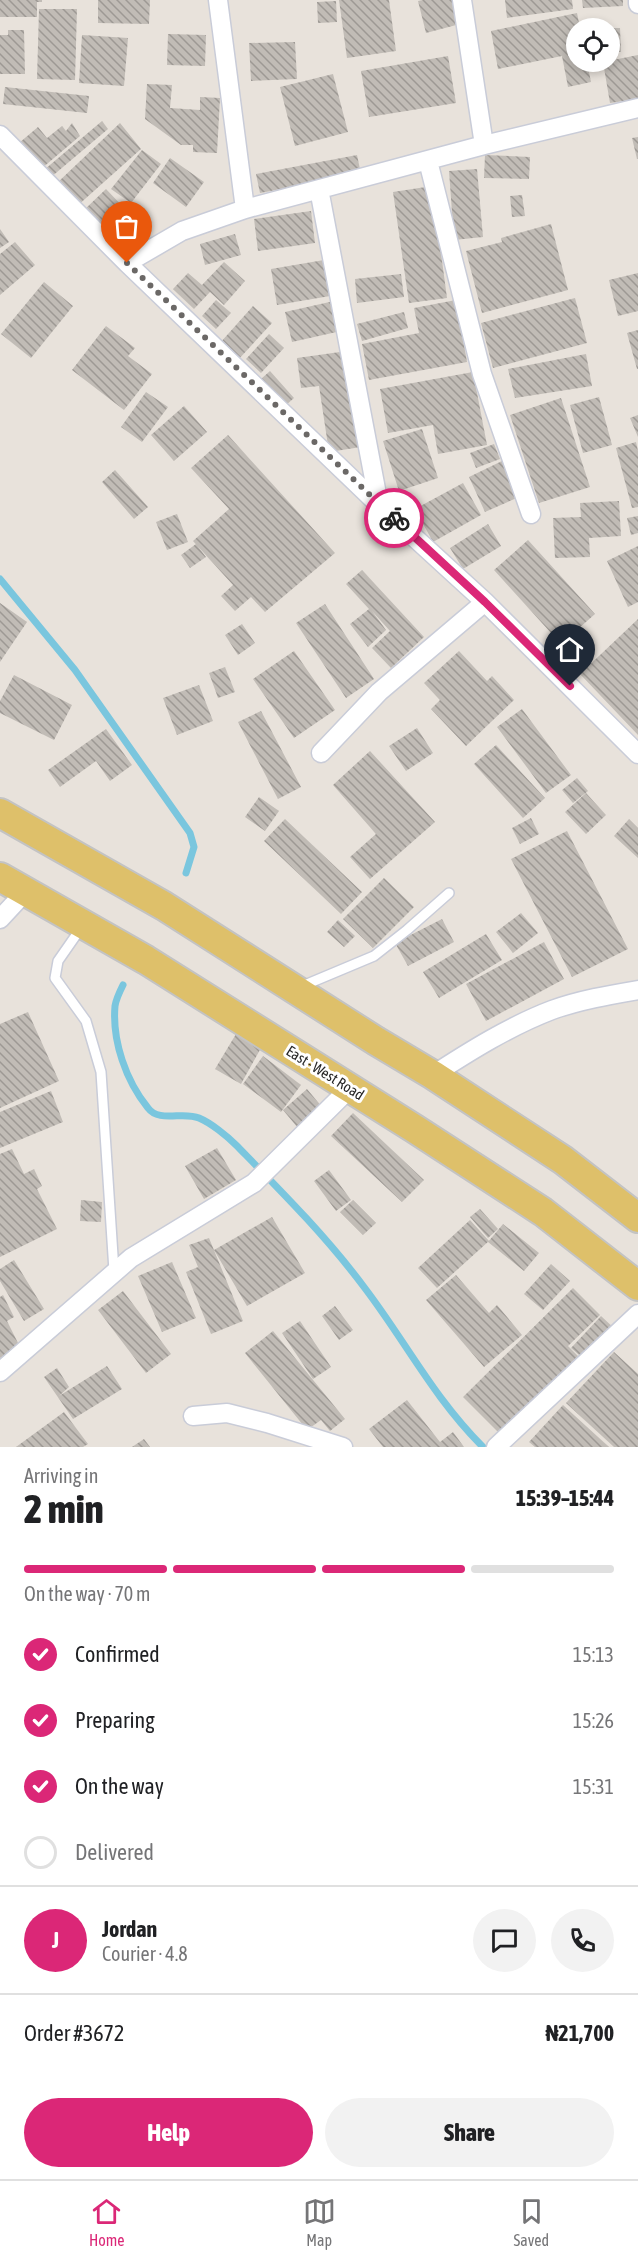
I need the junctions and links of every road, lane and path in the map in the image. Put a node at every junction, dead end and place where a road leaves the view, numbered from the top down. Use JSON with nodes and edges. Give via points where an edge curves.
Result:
{"nodes":[{"id":1,"x":218,"y":0,"type":"edge"},
{"id":2,"x":462,"y":0,"type":"edge"},
{"id":3,"x":638,"y":108,"type":"edge"},
{"id":4,"x":0,"y":135,"type":"edge"},
{"id":5,"x":484,"y":145,"type":"junction"},
{"id":6,"x":428,"y":161,"type":"junction"},
{"id":7,"x":320,"y":189,"type":"junction"},
{"id":8,"x":245,"y":209,"type":"junction"},
{"id":9,"x":127,"y":263,"type":"junction"},
{"id":10,"x":379,"y":505,"type":"junction"},
{"id":11,"x":531,"y":514,"type":"dead end"},
{"id":12,"x":485,"y":602,"type":"junction"},
{"id":13,"x":321,"y":753,"type":"dead end"},
{"id":14,"x":638,"y":754,"type":"edge"},
{"id":15,"x":0,"y":813,"type":"edge"},
{"id":16,"x":0,"y":877,"type":"edge"},
{"id":17,"x":26,"y":891,"type":"junction"},
{"id":18,"x":449,"y":893,"type":"dead end"},
{"id":19,"x":0,"y":919,"type":"edge"},
{"id":20,"x":84,"y":924,"type":"junction"},
{"id":21,"x":295,"y":989,"type":"junction"},
{"id":22,"x":638,"y":990,"type":"edge"},
{"id":23,"x":433,"y":1075,"type":"junction"},
{"id":24,"x":349,"y":1089,"type":"junction"},
{"id":25,"x":638,"y":1218,"type":"edge"},
{"id":26,"x":114,"y":1271,"type":"junction"},
{"id":27,"x":638,"y":1286,"type":"edge"},
{"id":28,"x":638,"y":1314,"type":"edge"},
{"id":29,"x":0,"y":1372,"type":"edge"},
{"id":30,"x":193,"y":1416,"type":"dead end"},
{"id":31,"x":501,"y":1442,"type":"edge"},
{"id":32,"x":343,"y":1447,"type":"edge"}],
"edges":[{"from":1,"to":8,"type":"street"},
{"from":2,"to":5,"type":"street"},
{"from":3,"to":5,"type":"street"},
{"from":4,"to":9,"type":"street"},
{"from":5,"to":6,"type":"street"},
{"from":6,"to":7,"type":"street"},
{"from":6,"to":11,"type":"street","via":[[482,374]]},
{"from":7,"to":8,"type":"street"},
{"from":7,"to":10,"type":"street"},
{"from":8,"to":9,"type":"street","via":[[182,231]]},
{"from":9,"to":10,"type":"street"},
{"from":10,"to":12,"type":"street"},
{"from":12,"to":13,"type":"street","via":[[378,692]]},
{"from":12,"to":14,"type":"street"},
{"from":15,"to":21,"type":"main road","via":[[164,906]]},
{"from":16,"to":17,"type":"main road","name":"East - West Road"},
{"from":17,"to":19,"type":"street"},
{"from":17,"to":20,"type":"main road","name":"East - West Road"},
{"from":18,"to":21,"type":"lane","via":[[374,956]]},
{"from":20,"to":24,"type":"main road","name":"East - West Road"},
{"from":20,"to":26,"type":"lane","via":[[58,961],[55,978],[86,1021],[101,1072]]},
{"from":21,"to":23,"type":"main road"},
{"from":22,"to":23,"type":"street","via":[[551,1010]]},
{"from":23,"to":25,"type":"main road","via":[[563,1160]]},
{"from":24,"to":26,"type":"street","via":[[254,1183]]},
{"from":24,"to":27,"type":"main road","name":"East - West Road","via":[[543,1212]]},
{"from":26,"to":29,"type":"street"},
{"from":28,"to":31,"type":"street"},
{"from":30,"to":32,"type":"street","via":[[227,1413]]}]}
